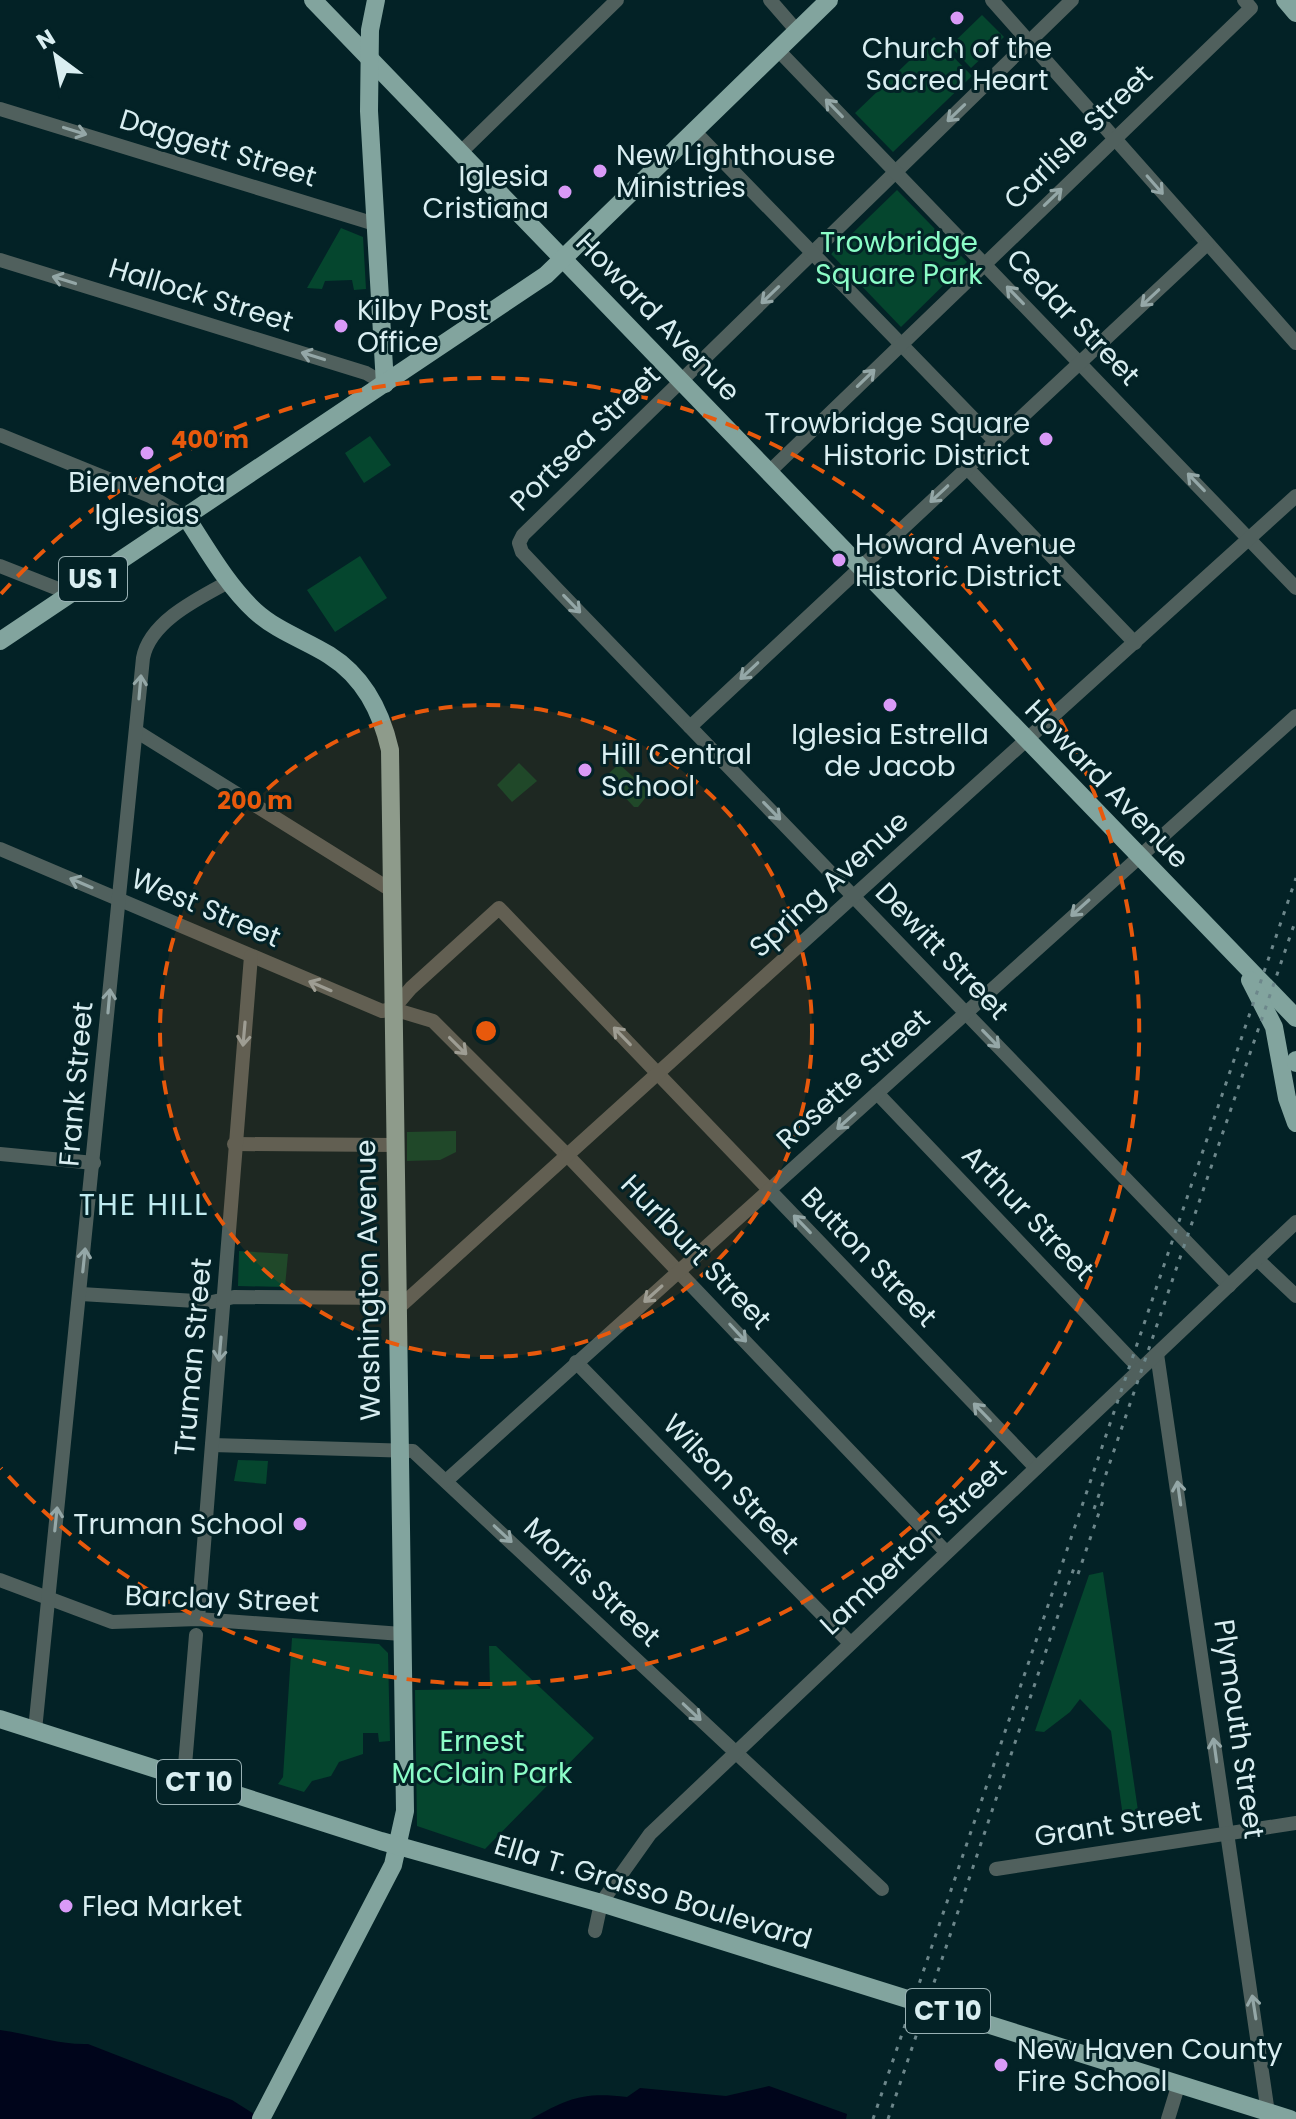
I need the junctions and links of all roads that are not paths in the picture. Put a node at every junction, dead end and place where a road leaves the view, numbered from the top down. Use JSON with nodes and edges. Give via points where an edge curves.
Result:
{"nodes":[{"id":1,"x":313,"y":0,"type":"edge"},
{"id":2,"x":376,"y":0,"type":"edge"},
{"id":3,"x":617,"y":0,"type":"edge"},
{"id":4,"x":770,"y":0,"type":"edge"},
{"id":5,"x":829,"y":0,"type":"edge"},
{"id":6,"x":992,"y":0,"type":"edge"},
{"id":7,"x":1072,"y":0,"type":"edge"},
{"id":8,"x":1285,"y":0,"type":"edge"},
{"id":9,"x":1248,"y":4,"type":"edge"},
{"id":10,"x":1296,"y":13,"type":"edge"},
{"id":11,"x":797,"y":31,"type":"junction"},
{"id":12,"x":1029,"y":43,"type":"junction"},
{"id":13,"x":777,"y":49,"type":"junction"},
{"id":14,"x":370,"y":59,"type":"junction"},
{"id":15,"x":0,"y":109,"type":"edge"},
{"id":16,"x":693,"y":130,"type":"junction"},
{"id":17,"x":1114,"y":139,"type":"junction"},
{"id":18,"x":460,"y":153,"type":"junction"},
{"id":19,"x":897,"y":172,"type":"junction"},
{"id":20,"x":375,"y":224,"type":"junction"},
{"id":21,"x":1207,"y":244,"type":"junction"},
{"id":22,"x":813,"y":254,"type":"junction"},
{"id":23,"x":562,"y":259,"type":"junction"},
{"id":24,"x":0,"y":260,"type":"edge"},
{"id":25,"x":985,"y":263,"type":"junction"},
{"id":26,"x":902,"y":343,"type":"junction"},
{"id":27,"x":1296,"y":343,"type":"edge"},
{"id":28,"x":1080,"y":362,"type":"junction"},
{"id":29,"x":681,"y":381,"type":"junction"},
{"id":30,"x":385,"y":384,"type":"junction"},
{"id":31,"x":0,"y":435,"type":"edge"},
{"id":32,"x":995,"y":441,"type":"junction"},
{"id":33,"x":967,"y":468,"type":"junction"},
{"id":34,"x":770,"y":471,"type":"junction"},
{"id":35,"x":1296,"y":496,"type":"edge"},
{"id":36,"x":186,"y":517,"type":"junction"},
{"id":37,"x":1250,"y":538,"type":"junction"},
{"id":38,"x":520,"y":547,"type":"joint"},
{"id":39,"x":0,"y":566,"type":"edge"},
{"id":40,"x":861,"y":567,"type":"junction"},
{"id":41,"x":230,"y":581,"type":"junction"},
{"id":42,"x":1296,"y":588,"type":"edge"},
{"id":43,"x":71,"y":594,"type":"junction"},
{"id":44,"x":0,"y":641,"type":"edge"},
{"id":45,"x":1135,"y":643,"type":"junction"},
{"id":46,"x":1296,"y":716,"type":"edge"},
{"id":47,"x":690,"y":727,"type":"junction"},
{"id":48,"x":136,"y":731,"type":"junction"},
{"id":49,"x":1027,"y":742,"type":"junction"},
{"id":50,"x":0,"y":849,"type":"edge"},
{"id":51,"x":1139,"y":857,"type":"junction"},
{"id":52,"x":391,"y":890,"type":"junction"},
{"id":53,"x":854,"y":897,"type":"junction"},
{"id":54,"x":119,"y":898,"type":"junction"},
{"id":55,"x":251,"y":956,"type":"junction"},
{"id":56,"x":1244,"y":967,"type":"junction"},
{"id":57,"x":393,"y":1009,"type":"junction"},
{"id":58,"x":1290,"y":1011,"type":"edge"},
{"id":59,"x":964,"y":1012,"type":"junction"},
{"id":60,"x":658,"y":1073,"type":"junction"},
{"id":61,"x":877,"y":1093,"type":"junction"},
{"id":62,"x":1296,"y":1123,"type":"edge"},
{"id":63,"x":234,"y":1144,"type":"junction"},
{"id":64,"x":395,"y":1145,"type":"junction"},
{"id":65,"x":0,"y":1154,"type":"edge"},
{"id":66,"x":568,"y":1156,"type":"junction"},
{"id":67,"x":94,"y":1163,"type":"junction"},
{"id":68,"x":769,"y":1190,"type":"junction"},
{"id":69,"x":1296,"y":1222,"type":"edge"},
{"id":70,"x":1257,"y":1259,"type":"junction"},
{"id":71,"x":679,"y":1271,"type":"junction"},
{"id":72,"x":1229,"y":1286,"type":"junction"},
{"id":73,"x":81,"y":1294,"type":"junction"},
{"id":74,"x":1296,"y":1296,"type":"edge"},
{"id":75,"x":225,"y":1298,"type":"junction"},
{"id":76,"x":396,"y":1304,"type":"junction"},
{"id":77,"x":1161,"y":1354,"type":"junction"},
{"id":78,"x":576,"y":1362,"type":"junction"},
{"id":79,"x":1140,"y":1369,"type":"junction"},
{"id":80,"x":212,"y":1445,"type":"junction"},
{"id":81,"x":399,"y":1450,"type":"junction"},
{"id":82,"x":1036,"y":1468,"type":"junction"},
{"id":83,"x":446,"y":1481,"type":"junction"},
{"id":84,"x":946,"y":1552,"type":"junction"},
{"id":85,"x":0,"y":1580,"type":"edge"},
{"id":86,"x":48,"y":1596,"type":"junction"},
{"id":87,"x":198,"y":1619,"type":"junction"},
{"id":88,"x":402,"y":1634,"type":"junction"},
{"id":89,"x":196,"y":1635,"type":"dead end"},
{"id":90,"x":849,"y":1642,"type":"junction"},
{"id":91,"x":0,"y":1719,"type":"edge"},
{"id":92,"x":35,"y":1730,"type":"junction"},
{"id":93,"x":735,"y":1752,"type":"junction"},
{"id":94,"x":184,"y":1777,"type":"junction"},
{"id":95,"x":1296,"y":1823,"type":"edge"},
{"id":96,"x":1227,"y":1834,"type":"junction"},
{"id":97,"x":397,"y":1846,"type":"junction"},
{"id":98,"x":996,"y":1869,"type":"dead end"},
{"id":99,"x":882,"y":1889,"type":"dead end"},
{"id":100,"x":601,"y":1903,"type":"junction"},
{"id":101,"x":595,"y":1931,"type":"dead end"},
{"id":102,"x":1179,"y":2083,"type":"junction"},
{"id":103,"x":1268,"y":2113,"type":"junction"},
{"id":104,"x":261,"y":2119,"type":"edge"},
{"id":105,"x":1168,"y":2119,"type":"edge"},
{"id":106,"x":1290,"y":2119,"type":"edge"}],
"edges":[{"from":1,"to":14,"type":"main road","name":"Howard Avenue"},
{"from":2,"to":14,"type":"main road"},
{"from":3,"to":18,"type":"street"},
{"from":4,"to":11,"type":"street"},
{"from":5,"to":11,"type":"main road","number":"US 1"},
{"from":6,"to":12,"type":"street"},
{"from":7,"to":12,"type":"street","name":"Portsea Street"},
{"from":8,"to":10,"type":"main road"},
{"from":9,"to":17,"type":"street","name":"Carlisle Street"},
{"from":11,"to":13,"type":"main road","number":"US 1"},
{"from":12,"to":17,"type":"street"},
{"from":12,"to":19,"type":"street","name":"Portsea Street","one_way":true},
{"from":13,"to":16,"type":"main road","number":"US 1"},
{"from":19,"to":13,"type":"street","name":"Cedar Street","one_way":true},
{"from":14,"to":18,"type":"main road","name":"Howard Avenue"},
{"from":14,"to":20,"type":"main road"},
{"from":15,"to":20,"type":"street","name":"Daggett Street","one_way":true},
{"from":16,"to":22,"type":"street"},
{"from":16,"to":23,"type":"main road","number":"US 1"},
{"from":17,"to":21,"type":"street","one_way":true},
{"from":25,"to":17,"type":"street","name":"Carlisle Street","one_way":true},
{"from":18,"to":23,"type":"main road","name":"Howard Avenue"},
{"from":19,"to":22,"type":"street","name":"Portsea Street"},
{"from":19,"to":25,"type":"street","name":"Cedar Street"},
{"from":20,"to":30,"type":"main road"},
{"from":21,"to":27,"type":"street"},
{"from":21,"to":28,"type":"street","one_way":true},
{"from":22,"to":26,"type":"street"},
{"from":22,"to":29,"type":"street","name":"Portsea Street","one_way":true},
{"from":23,"to":29,"type":"main road","name":"Howard Avenue"},
{"from":23,"to":30,"type":"main road","number":"US 1"},
{"from":30,"to":24,"type":"street","name":"Hallock Street","one_way":true,"via":[[366,373]]},
{"from":25,"to":26,"type":"street","name":"Carlisle Street"},
{"from":28,"to":25,"type":"street","name":"Cedar Street","one_way":true},
{"from":26,"to":32,"type":"street"},
{"from":34,"to":26,"type":"street","name":"Carlisle Street","one_way":true},
{"from":28,"to":32,"type":"street"},
{"from":37,"to":28,"type":"street","name":"Cedar Street","one_way":true},
{"from":29,"to":34,"type":"main road","name":"Howard Avenue"},
{"from":29,"to":38,"type":"street","name":"Portsea Street","via":[[523,535]]},
{"from":30,"to":36,"type":"main road","number":"US 1"},
{"from":31,"to":36,"type":"street","via":[[150,496]]},
{"from":32,"to":33,"type":"street"},
{"from":33,"to":40,"type":"street","one_way":true},
{"from":33,"to":45,"type":"street"},
{"from":34,"to":40,"type":"main road","name":"Howard Avenue"},
{"from":35,"to":37,"type":"street","name":"Spring Avenue"},
{"from":36,"to":41,"type":"main road","name":"Washington Avenue"},
{"from":36,"to":43,"type":"main road","number":"US 1"},
{"from":37,"to":42,"type":"street","name":"Cedar Street"},
{"from":37,"to":45,"type":"street","name":"Spring Avenue"},
{"from":38,"to":47,"type":"street","name":"Dewitt Street","one_way":true},
{"from":39,"to":43,"type":"street"},
{"from":40,"to":47,"type":"street","one_way":true},
{"from":40,"to":49,"type":"main road","name":"Howard Avenue"},
{"from":48,"to":41,"type":"street","name":"Frank Street","one_way":true,"via":[[143,658],[153,634]]},
{"from":41,"to":52,"type":"main road","name":"Washington Avenue","via":[[267,621],[343,665],[373,701],[390,750]]},
{"from":43,"to":44,"type":"main road","number":"US 1"},
{"from":45,"to":49,"type":"street","name":"Spring Avenue"},
{"from":46,"to":51,"type":"street","name":"Rosette Street"},
{"from":47,"to":53,"type":"street","name":"Dewitt Street","one_way":true},
{"from":48,"to":52,"type":"street"},
{"from":48,"to":54,"type":"street","name":"Frank Street"},
{"from":49,"to":51,"type":"main road","name":"Howard Avenue"},
{"from":49,"to":53,"type":"street","name":"Spring Avenue"},
{"from":54,"to":50,"type":"street","name":"West Street","one_way":true},
{"from":51,"to":56,"type":"main road","name":"Howard Avenue"},
{"from":51,"to":59,"type":"street","name":"Rosette Street","one_way":true},
{"from":52,"to":57,"type":"main road","name":"Washington Avenue"},
{"from":53,"to":59,"type":"street","name":"Dewitt Street"},
{"from":53,"to":60,"type":"street","name":"Spring Avenue"},
{"from":54,"to":55,"type":"street","name":"West Street"},
{"from":67,"to":54,"type":"street","name":"Frank Street","one_way":true},
{"from":57,"to":55,"type":"street","name":"West Street","one_way":true,"via":[[382,1011]]},
{"from":55,"to":63,"type":"street","name":"Truman Street","one_way":true},
{"from":56,"to":58,"type":"main road","name":"Howard Avenue"},
{"from":56,"to":62,"type":"main road","via":[[1274,1027]]},
{"from":60,"to":57,"type":"street","name":"Button Street","one_way":true,"via":[[499,908]]},
{"from":57,"to":64,"type":"main road","name":"Washington Avenue"},
{"from":57,"to":66,"type":"street","name":"Hurlburt Street","one_way":true,"via":[[433,1021]]},
{"from":59,"to":61,"type":"street","name":"Rosette Street"},
{"from":59,"to":72,"type":"street","name":"Dewitt Street","one_way":true},
{"from":60,"to":66,"type":"street","name":"Spring Avenue"},
{"from":60,"to":68,"type":"street","name":"Button Street"},
{"from":61,"to":68,"type":"street","name":"Rosette Street","one_way":true},
{"from":61,"to":79,"type":"street","name":"Arthur Street"},
{"from":63,"to":64,"type":"street"},
{"from":63,"to":75,"type":"street","name":"Truman Street"},
{"from":64,"to":76,"type":"main road","name":"Washington Avenue"},
{"from":65,"to":67,"type":"street"},
{"from":66,"to":71,"type":"street","name":"Hurlburt Street"},
{"from":66,"to":76,"type":"street","name":"Spring Avenue"},
{"from":73,"to":67,"type":"street","name":"Frank Street","one_way":true},
{"from":68,"to":71,"type":"street","name":"Rosette Street"},
{"from":82,"to":68,"type":"street","name":"Button Street","one_way":true},
{"from":69,"to":70,"type":"street","name":"Lamberton Street"},
{"from":70,"to":72,"type":"street","name":"Lamberton Street"},
{"from":70,"to":74,"type":"street"},
{"from":71,"to":78,"type":"street","name":"Rosette Street","one_way":true},
{"from":71,"to":84,"type":"street","name":"Hurlburt Street","one_way":true},
{"from":72,"to":77,"type":"street","name":"Lamberton Street"},
{"from":73,"to":75,"type":"street","via":[[212,1302]]},
{"from":86,"to":73,"type":"street","name":"Frank Street","one_way":true},
{"from":75,"to":76,"type":"street"},
{"from":75,"to":80,"type":"street","name":"Truman Street","one_way":true},
{"from":76,"to":81,"type":"main road","name":"Washington Avenue"},
{"from":77,"to":79,"type":"street","name":"Lamberton Street"},
{"from":96,"to":77,"type":"street","name":"Plymouth Street","one_way":true},
{"from":78,"to":83,"type":"street","name":"Rosette Street"},
{"from":78,"to":90,"type":"street","name":"Wilson Street"},
{"from":79,"to":82,"type":"street","name":"Lamberton Street"},
{"from":80,"to":81,"type":"street","name":"Morris Street"},
{"from":80,"to":87,"type":"street","name":"Truman Street"},
{"from":81,"to":83,"type":"street","name":"Morris Street","via":[[413,1451]]},
{"from":81,"to":88,"type":"main road","name":"Washington Avenue"},
{"from":82,"to":84,"type":"street","name":"Lamberton Street"},
{"from":83,"to":93,"type":"street","name":"Morris Street","one_way":true},
{"from":84,"to":90,"type":"street","name":"Lamberton Street"},
{"from":85,"to":86,"type":"street","name":"Barclay Street"},
{"from":86,"to":87,"type":"street","name":"Barclay Street","via":[[112,1622]]},
{"from":86,"to":92,"type":"street","name":"Frank Street"},
{"from":87,"to":88,"type":"street","name":"Barclay Street"},
{"from":88,"to":97,"type":"main road","name":"Washington Avenue","via":[[405,1798]]},
{"from":89,"to":94,"type":"street"},
{"from":90,"to":93,"type":"street","name":"Lamberton Street"},
{"from":91,"to":92,"type":"main road","name":"Ella T. Grasso Boulevard","number":"CT 10"},
{"from":92,"to":94,"type":"main road","name":"Ella T. Grasso Boulevard","number":"CT 10"},
{"from":93,"to":99,"type":"street","name":"Morris Street"},
{"from":93,"to":100,"type":"street","name":"Lamberton Street","via":[[650,1834]]},
{"from":94,"to":97,"type":"main road","name":"Ella T. Grasso Boulevard","number":"CT 10"},
{"from":95,"to":96,"type":"street","name":"Grant Street"},
{"from":96,"to":98,"type":"street","name":"Grant Street"},
{"from":103,"to":96,"type":"street","name":"Plymouth Street","one_way":true},
{"from":97,"to":100,"type":"main road","name":"Ella T. Grasso Boulevard","number":"CT 10"},
{"from":97,"to":104,"type":"main road","name":"Washington Avenue","via":[[393,1865]]},
{"from":100,"to":101,"type":"street","name":"Lamberton Street"},
{"from":100,"to":102,"type":"main road","name":"Ella T. Grasso Boulevard","number":"CT 10"},
{"from":102,"to":103,"type":"main road","name":"Ella T. Grasso Boulevard","number":"CT 10"},
{"from":102,"to":105,"type":"street"},
{"from":103,"to":106,"type":"main road","name":"Ella T. Grasso Boulevard","number":"CT 10"}]}
